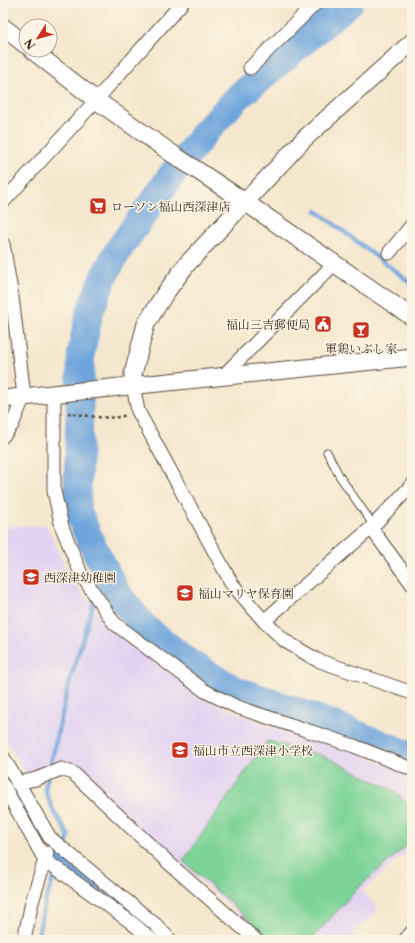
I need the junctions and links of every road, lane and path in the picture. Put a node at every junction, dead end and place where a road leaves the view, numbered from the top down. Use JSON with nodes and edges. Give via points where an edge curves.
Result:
{"nodes":[{"id":1,"x":182,"y":3,"type":"edge"},
{"id":2,"x":316,"y":3,"type":"edge"},
{"id":3,"x":3,"y":27,"type":"edge"},
{"id":4,"x":18,"y":39,"type":"edge"},
{"id":5,"x":412,"y":42,"type":"edge"},
{"id":6,"x":42,"y":58,"type":"edge"},
{"id":7,"x":250,"y":68,"type":"dead end"},
{"id":8,"x":96,"y":100,"type":"junction"},
{"id":9,"x":5,"y":197,"type":"edge"},
{"id":10,"x":245,"y":202,"type":"junction"},
{"id":11,"x":412,"y":225,"type":"edge"},
{"id":12,"x":3,"y":244,"type":"edge"},
{"id":13,"x":389,"y":253,"type":"dead end"},
{"id":14,"x":334,"y":264,"type":"junction"},
{"id":15,"x":412,"y":317,"type":"edge"},
{"id":16,"x":412,"y":357,"type":"edge"},
{"id":17,"x":224,"y":376,"type":"junction"},
{"id":18,"x":133,"y":385,"type":"junction"},
{"id":19,"x":58,"y":393,"type":"junction"},
{"id":20,"x":24,"y":396,"type":"junction"},
{"id":21,"x":3,"y":399,"type":"edge"},
{"id":22,"x":138,"y":411,"type":"junction"},
{"id":23,"x":64,"y":413,"type":"dead end"},
{"id":24,"x":3,"y":436,"type":"edge"},
{"id":25,"x":327,"y":452,"type":"dead end"},
{"id":26,"x":412,"y":485,"type":"edge"},
{"id":27,"x":372,"y":527,"type":"junction"},
{"id":28,"x":412,"y":584,"type":"edge"},
{"id":29,"x":264,"y":621,"type":"junction"},
{"id":30,"x":412,"y":693,"type":"edge"},
{"id":31,"x":3,"y":757,"type":"edge"},
{"id":32,"x":412,"y":769,"type":"edge"},
{"id":33,"x":17,"y":783,"type":"junction"},
{"id":34,"x":3,"y":785,"type":"edge"},
{"id":35,"x":54,"y":841,"type":"junction"},
{"id":36,"x":48,"y":862,"type":"junction"},
{"id":37,"x":412,"y":932,"type":"edge"},
{"id":38,"x":24,"y":940,"type":"edge"},
{"id":39,"x":152,"y":940,"type":"edge"},
{"id":40,"x":170,"y":940,"type":"edge"},
{"id":41,"x":256,"y":940,"type":"edge"},
{"id":42,"x":405,"y":940,"type":"edge"}],
"edges":[{"from":1,"to":8,"type":"street"},
{"from":2,"to":7,"type":"street"},
{"from":3,"to":4,"type":"street"},
{"from":5,"to":10,"type":"street","via":[[303,140]]},
{"from":6,"to":8,"type":"street"},
{"from":8,"to":9,"type":"street"},
{"from":8,"to":10,"type":"street"},
{"from":10,"to":14,"type":"street"},
{"from":10,"to":18,"type":"street","via":[[187,264],[160,300],[146,324],[133,374]]},
{"from":11,"to":13,"type":"street"},
{"from":12,"to":20,"type":"street"},
{"from":14,"to":15,"type":"street"},
{"from":14,"to":17,"type":"street"},
{"from":16,"to":17,"type":"street"},
{"from":17,"to":18,"type":"street"},
{"from":18,"to":19,"type":"street"},
{"from":18,"to":22,"type":"street"},
{"from":19,"to":20,"type":"street"},
{"from":19,"to":32,"type":"street","via":[[54,491],[62,527],[81,574],[114,623],[205,691],[237,707],[354,746]]},
{"from":20,"to":21,"type":"street"},
{"from":20,"to":24,"type":"street","via":[[12,424]]},
{"from":22,"to":23,"type":"path","via":[[121,417]]},
{"from":22,"to":29,"type":"street","via":[[232,584]]},
{"from":25,"to":27,"type":"lane"},
{"from":26,"to":27,"type":"street"},
{"from":27,"to":28,"type":"street"},
{"from":27,"to":29,"type":"street"},
{"from":29,"to":30,"type":"street","via":[[285,641],[317,660]]},
{"from":31,"to":33,"type":"street"},
{"from":33,"to":35,"type":"street"},
{"from":33,"to":41,"type":"street","via":[[62,769],[73,773]]},
{"from":34,"to":36,"type":"street"},
{"from":35,"to":36,"type":"street"},
{"from":35,"to":40,"type":"street","via":[[156,925]]},
{"from":36,"to":38,"type":"street","via":[[32,902]]},
{"from":36,"to":39,"type":"street"},
{"from":37,"to":42,"type":"street"}]}
